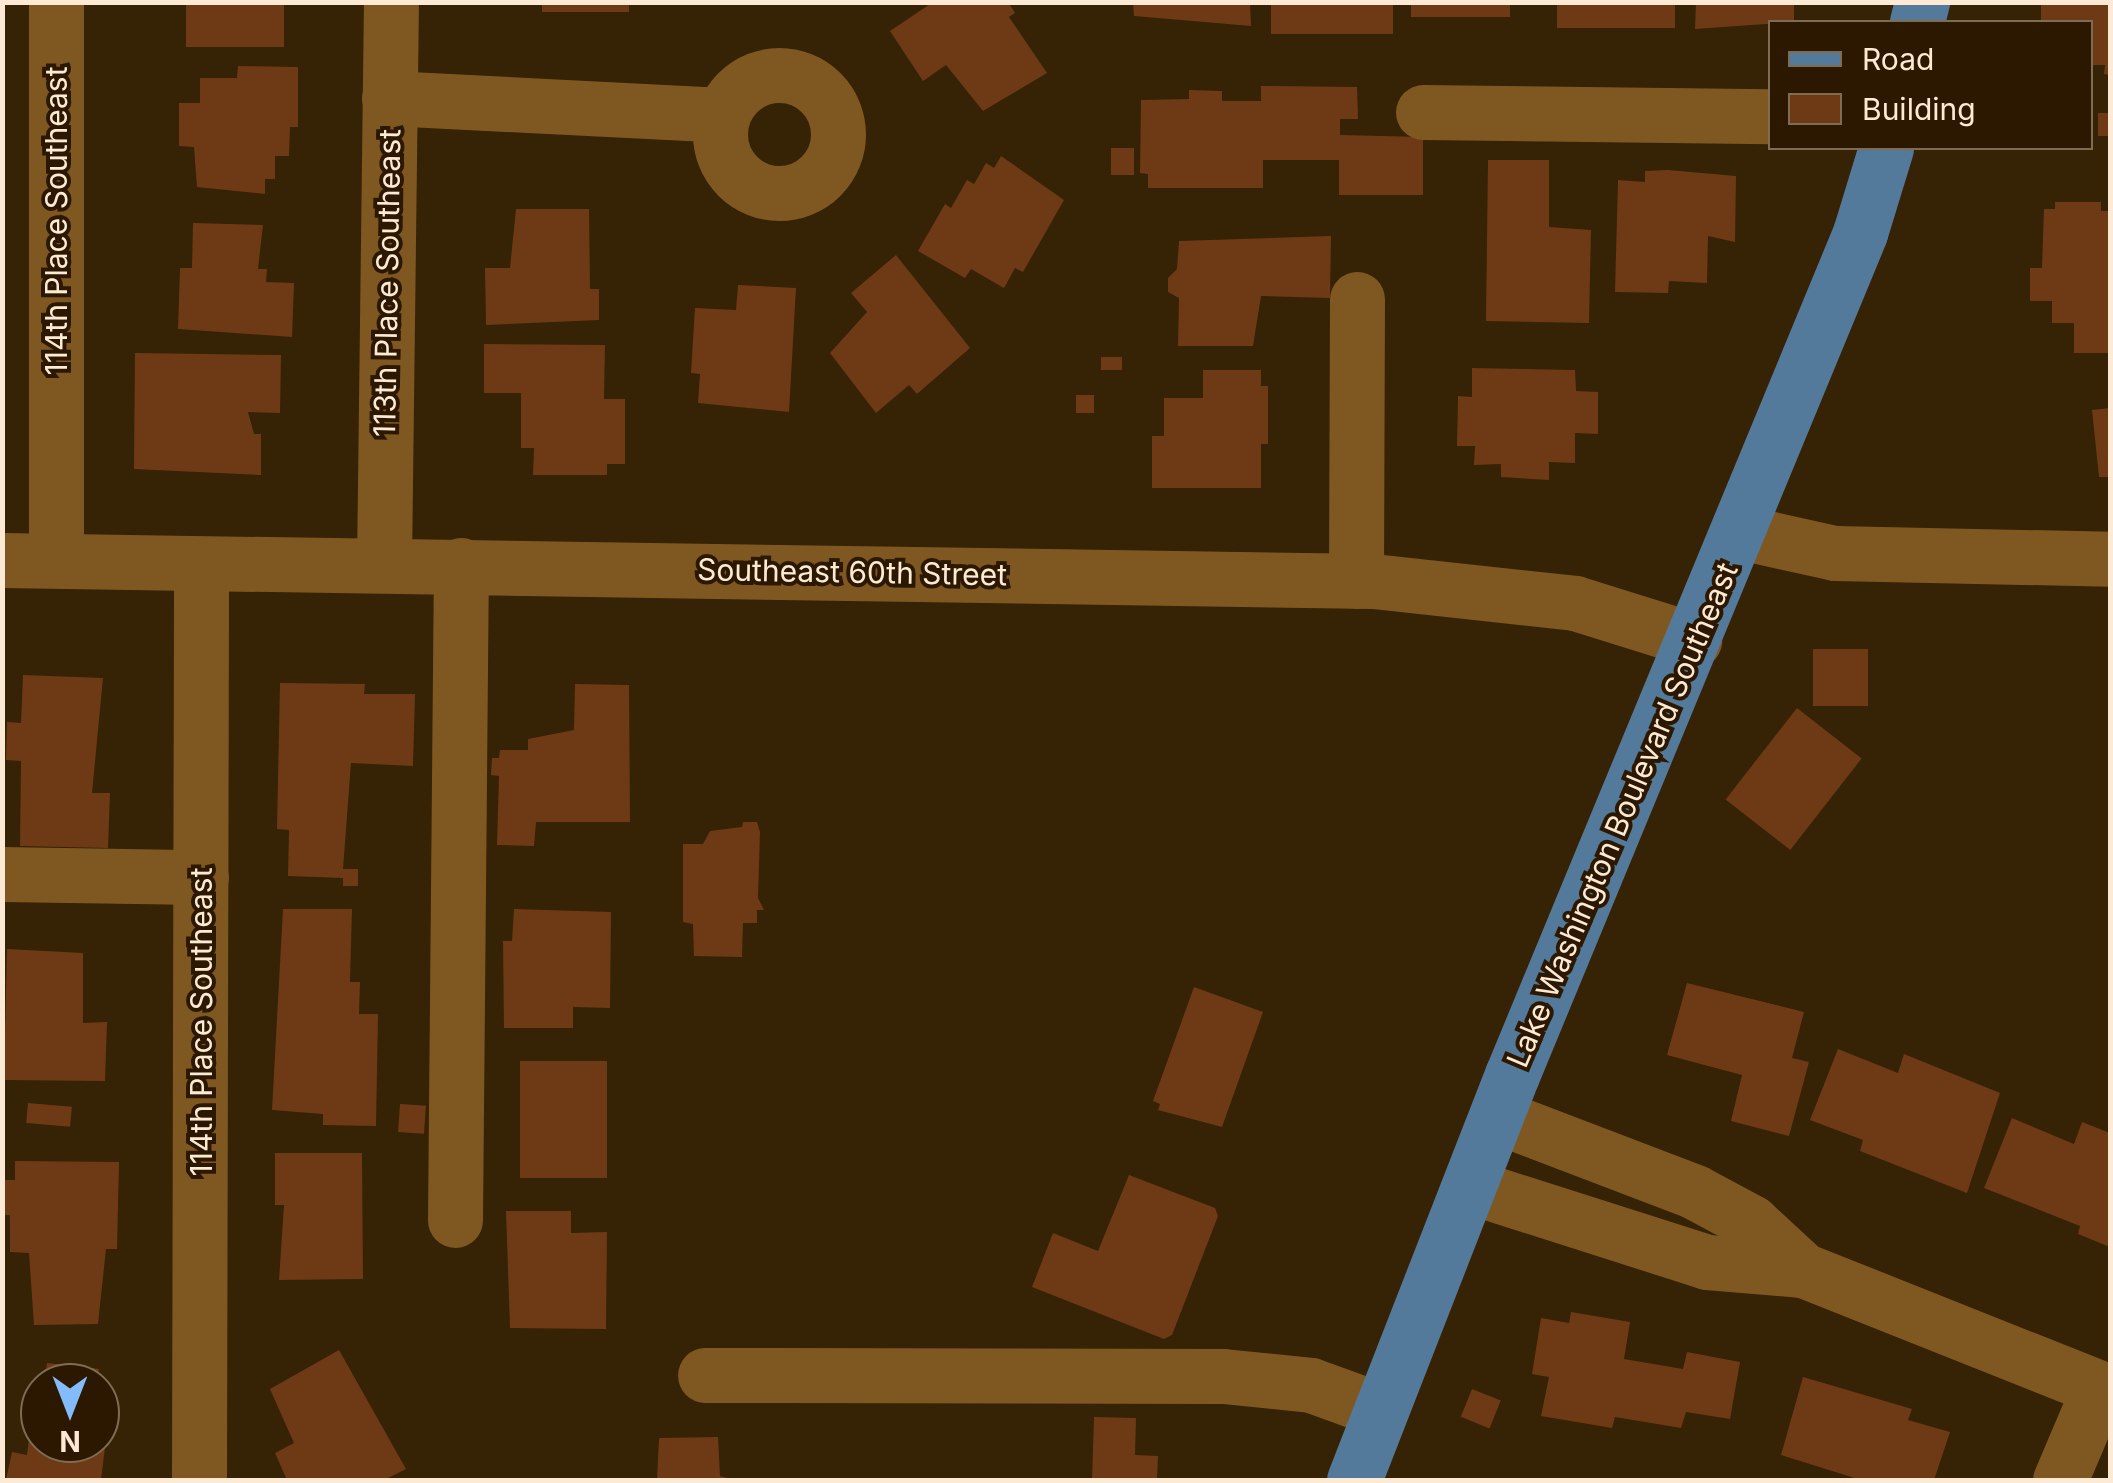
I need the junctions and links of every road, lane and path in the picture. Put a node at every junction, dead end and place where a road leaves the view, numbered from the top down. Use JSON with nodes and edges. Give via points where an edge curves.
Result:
{"nodes":[{"id":1,"x":56,"y":2,"type":"edge"},
{"id":2,"x":391,"y":2,"type":"edge"},
{"id":3,"x":390,"y":98,"type":"junction"},
{"id":4,"x":1423,"y":112,"type":"dead end"},
{"id":5,"x":723,"y":115,"type":"dead end"},
{"id":6,"x":1768,"y":116,"type":"edge"},
{"id":7,"x":1885,"y":150,"type":"edge"},
{"id":8,"x":1358,"y":299,"type":"dead end"},
{"id":9,"x":1740,"y":532,"type":"junction"},
{"id":10,"x":2110,"y":559,"type":"edge"},
{"id":11,"x":2,"y":560,"type":"edge"},
{"id":12,"x":56,"y":560,"type":"junction"},
{"id":13,"x":201,"y":564,"type":"junction"},
{"id":14,"x":384,"y":564,"type":"junction"},
{"id":15,"x":460,"y":565,"type":"junction"},
{"id":16,"x":1356,"y":580,"type":"junction"},
{"id":17,"x":1694,"y":640,"type":"junction"},
{"id":18,"x":2,"y":874,"type":"edge"},
{"id":19,"x":201,"y":876,"type":"junction"},
{"id":20,"x":1499,"y":1117,"type":"junction"},
{"id":21,"x":1469,"y":1186,"type":"junction"},
{"id":22,"x":455,"y":1220,"type":"dead end"},
{"id":23,"x":1803,"y":1270,"type":"junction"},
{"id":24,"x":705,"y":1375,"type":"dead end"},
{"id":25,"x":2105,"y":1390,"type":"edge"},
{"id":26,"x":1380,"y":1410,"type":"junction"},
{"id":27,"x":200,"y":1480,"type":"edge"},
{"id":28,"x":1354,"y":1480,"type":"edge"},
{"id":29,"x":2060,"y":1480,"type":"edge"}],
"edges":[{"from":1,"to":12,"type":"street","name":"114th Place Southeast"},
{"from":2,"to":3,"type":"street","name":"113th Place Southeast"},
{"from":3,"to":5,"type":"street"},
{"from":3,"to":14,"type":"street","name":"113th Place Southeast"},
{"from":4,"to":6,"type":"street"},
{"from":7,"to":9,"type":"main road","name":"Lake Washington Boulevard Southeast","via":[[1860,233]]},
{"from":8,"to":16,"type":"street"},
{"from":9,"to":10,"type":"street","via":[[1835,553]]},
{"from":9,"to":17,"type":"main road","name":"Lake Washington Boulevard Southeast"},
{"from":11,"to":12,"type":"street","name":"Southeast 60th Street"},
{"from":12,"to":13,"type":"street","name":"Southeast 60th Street"},
{"from":13,"to":14,"type":"street","name":"Southeast 60th Street"},
{"from":13,"to":19,"type":"street","name":"114th Place Southeast"},
{"from":14,"to":15,"type":"street","name":"Southeast 60th Street"},
{"from":15,"to":16,"type":"street","name":"Southeast 60th Street"},
{"from":15,"to":22,"type":"street"},
{"from":16,"to":17,"type":"street","name":"Southeast 60th Street","via":[[1576,603]]},
{"from":17,"to":20,"type":"main road","name":"Lake Washington Boulevard Southeast"},
{"from":18,"to":19,"type":"street"},
{"from":19,"to":27,"type":"street","name":"114th Place Southeast"},
{"from":20,"to":21,"type":"main road","name":"Lake Washington Boulevard Southeast"},
{"from":20,"to":23,"type":"street","via":[[1695,1192],[1751,1222]]},
{"from":21,"to":23,"type":"street","via":[[1707,1262]]},
{"from":21,"to":26,"type":"main road","name":"Lake Washington Boulevard Southeast"},
{"from":23,"to":25,"type":"street"},
{"from":24,"to":26,"type":"street","via":[[1223,1376],[1312,1385]]},
{"from":25,"to":29,"type":"street"},
{"from":26,"to":28,"type":"main road","name":"Lake Washington Boulevard Southeast"}]}
